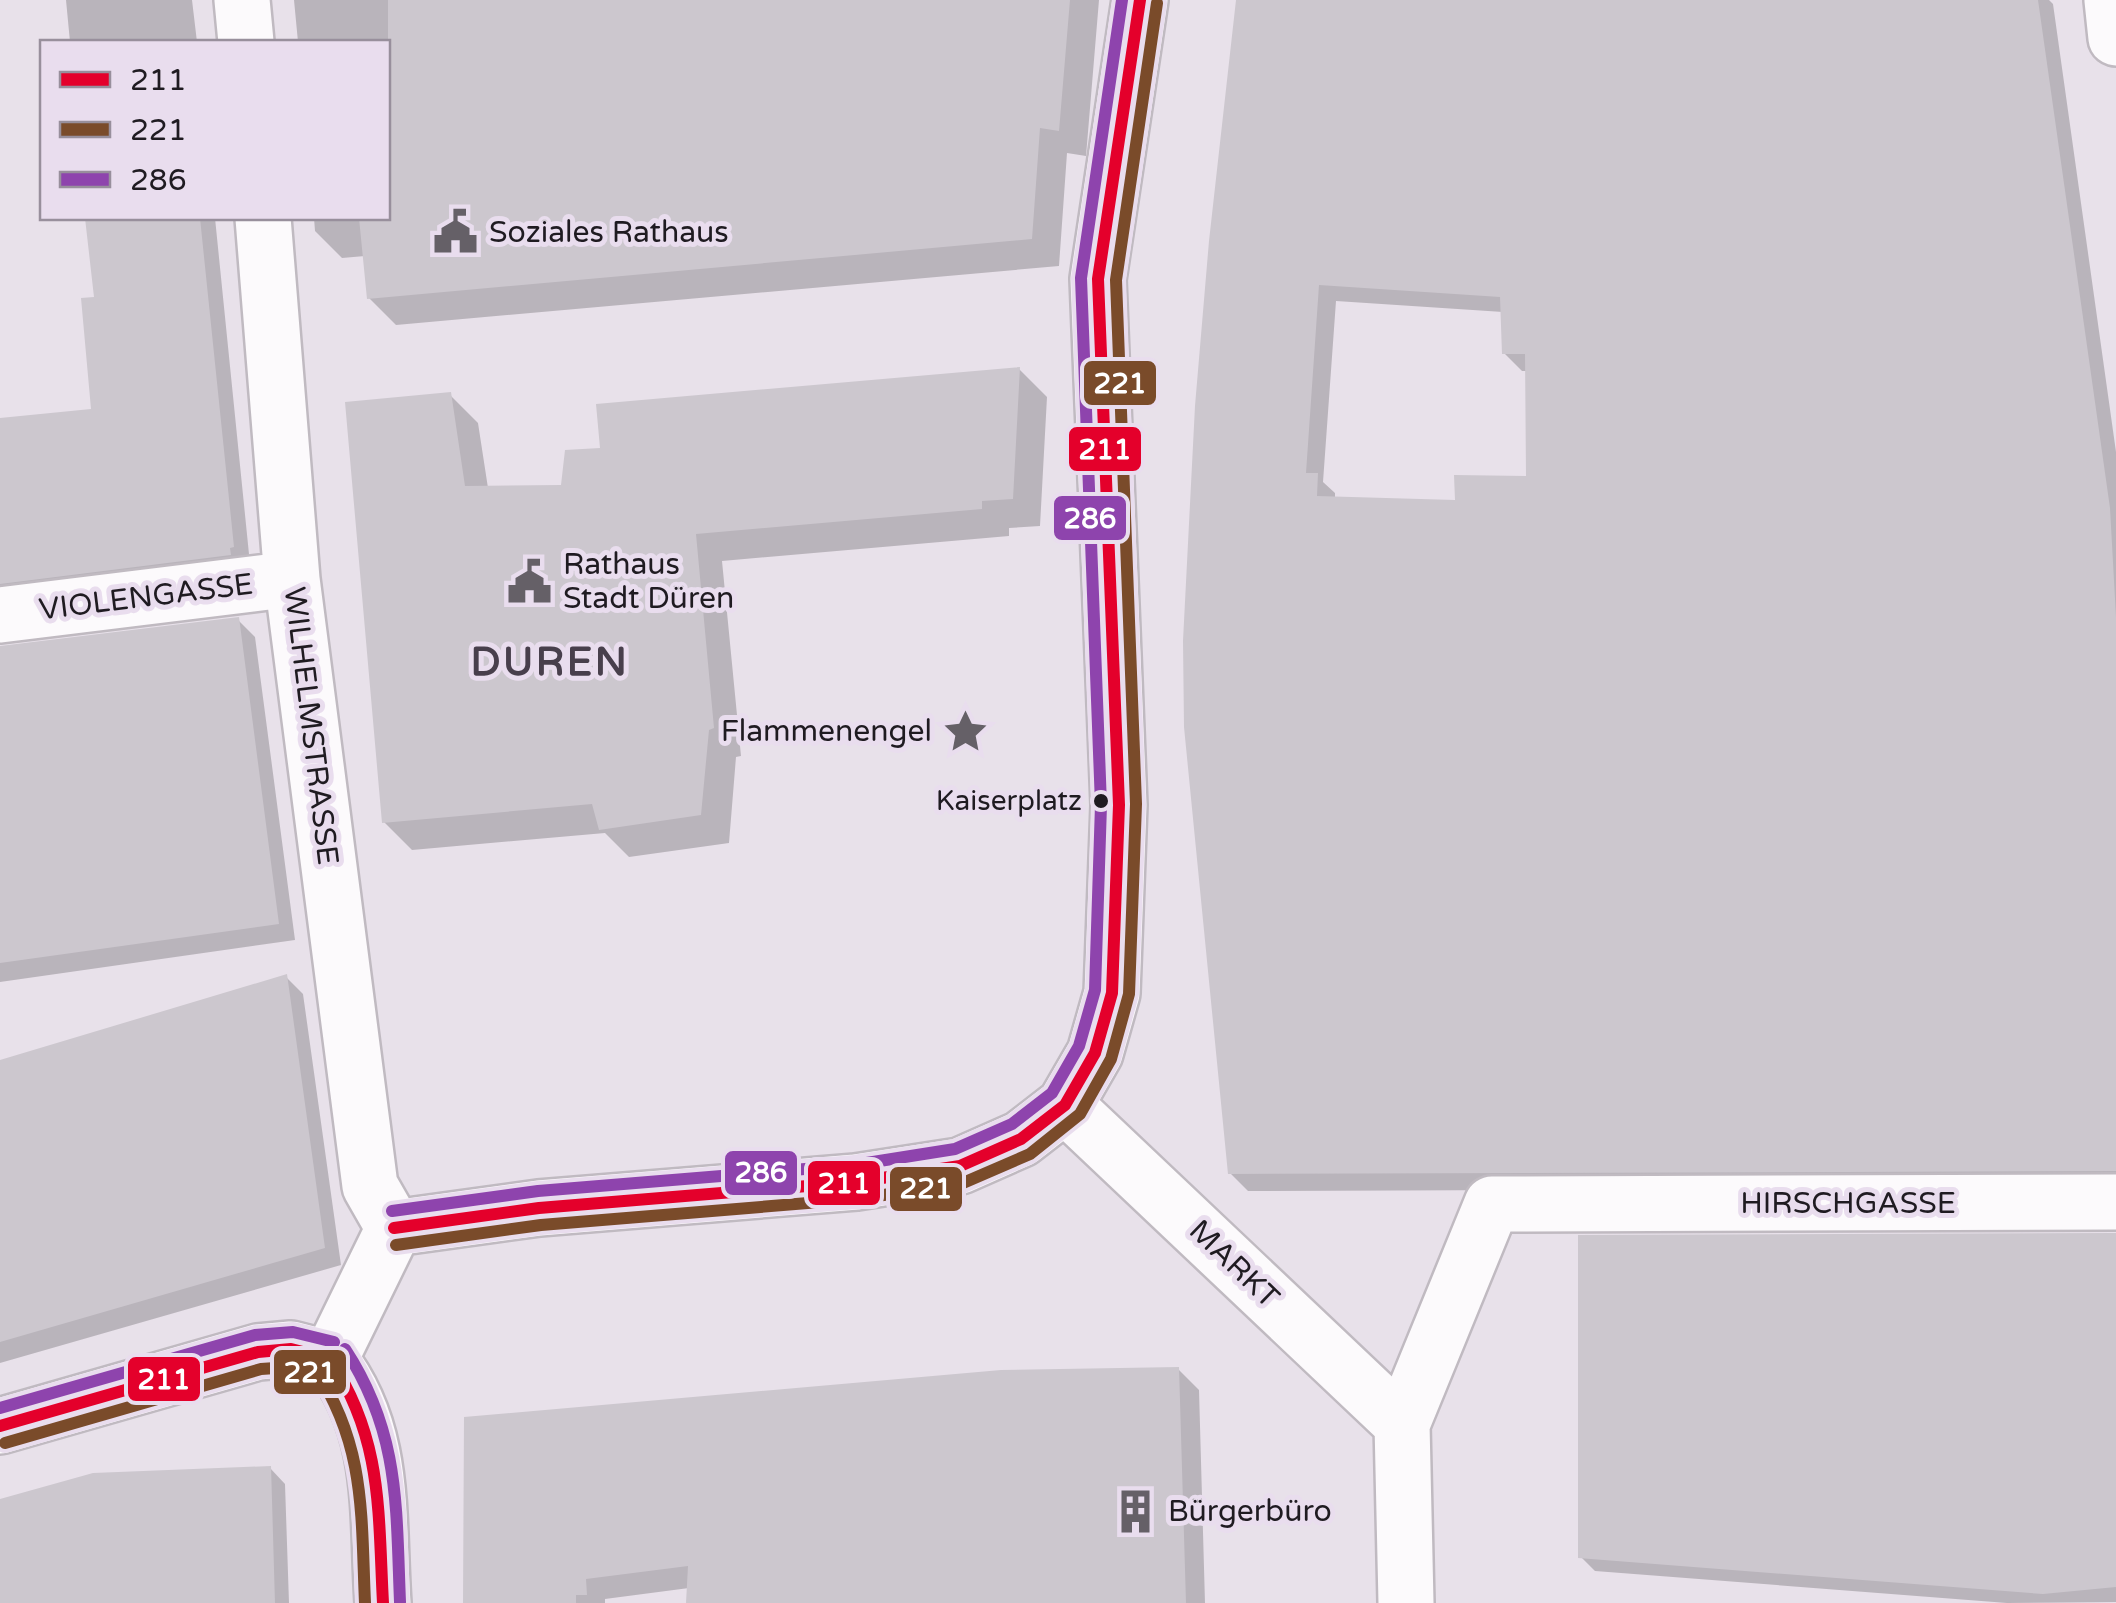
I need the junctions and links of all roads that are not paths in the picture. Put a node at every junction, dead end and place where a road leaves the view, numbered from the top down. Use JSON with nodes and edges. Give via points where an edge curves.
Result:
{"nodes":[{"id":1,"x":242,"y":0,"type":"edge"},
{"id":2,"x":1140,"y":0,"type":"edge"},
{"id":3,"x":2112,"y":0,"type":"edge"},
{"id":4,"x":2116,"y":38,"type":"edge"},
{"id":5,"x":246,"y":40,"type":"edge"},
{"id":6,"x":262,"y":220,"type":"edge"},
{"id":7,"x":292,"y":578,"type":"junction"},
{"id":8,"x":10,"y":614,"type":"edge"},
{"id":9,"x":1066,"y":1105,"type":"junction"},
{"id":10,"x":2116,"y":1202,"type":"edge"},
{"id":11,"x":394,"y":1228,"type":"junction"},
{"id":12,"x":330,"y":1359,"type":"junction"},
{"id":13,"x":1402,"y":1424,"type":"junction"},
{"id":14,"x":0,"y":1426,"type":"edge"},
{"id":15,"x":383,"y":1603,"type":"edge"},
{"id":16,"x":1406,"y":1603,"type":"edge"}],
"edges":[{"from":1,"to":5,"type":"street"},
{"from":2,"to":9,"type":"street","via":[[1098,280],[1119,805],[1112,993],[1095,1053]]},
{"from":3,"to":4,"type":"street"},
{"from":6,"to":7,"type":"street","name":"WILHELMSTRASSE"},
{"from":7,"to":8,"type":"street","name":"VIOLENGASSE"},
{"from":7,"to":11,"type":"street","name":"WILHELMSTRASSE","via":[[370,1186]]},
{"from":9,"to":11,"type":"street","via":[[1021,1140],[960,1166]]},
{"from":9,"to":13,"type":"street","name":"MARKT"},
{"from":10,"to":13,"type":"street","name":"HIRSCHGASSE","via":[[1492,1204]]},
{"from":11,"to":12,"type":"street"},
{"from":12,"to":14,"type":"street","via":[[291,1350],[258,1352]]},
{"from":12,"to":15,"type":"street","via":[[357,1398],[370,1436]]},
{"from":13,"to":16,"type":"street"}]}
